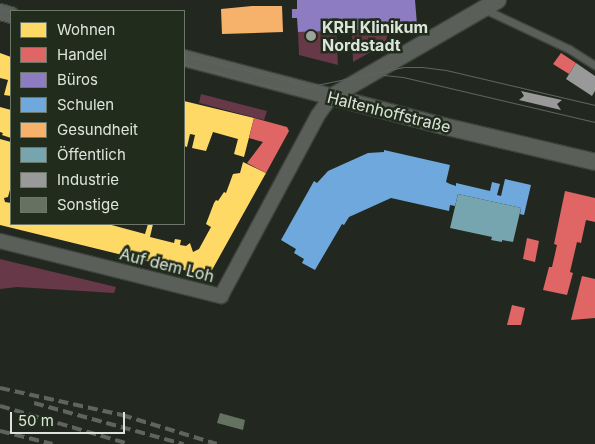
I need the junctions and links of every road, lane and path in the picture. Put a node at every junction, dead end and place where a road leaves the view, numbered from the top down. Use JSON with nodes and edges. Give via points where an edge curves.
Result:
{"nodes":[{"id":1,"x":498,"y":0,"type":"edge"},
{"id":2,"x":483,"y":8,"type":"junction"},
{"id":3,"x":185,"y":58,"type":"edge"},
{"id":4,"x":595,"y":65,"type":"edge"},
{"id":5,"x":331,"y":97,"type":"junction"},
{"id":6,"x":595,"y":162,"type":"edge"},
{"id":7,"x":0,"y":241,"type":"edge"}],
"edges":[{"from":1,"to":2,"type":"street"},
{"from":2,"to":4,"type":"lane"},
{"from":2,"to":5,"type":"street"},
{"from":3,"to":5,"type":"street","name":"Haltenhoffstraße"},
{"from":5,"to":6,"type":"street","name":"Haltenhoffstraße"},
{"from":5,"to":7,"type":"street","name":"Auf dem Loh","via":[[318,115],[221,296]]}]}
